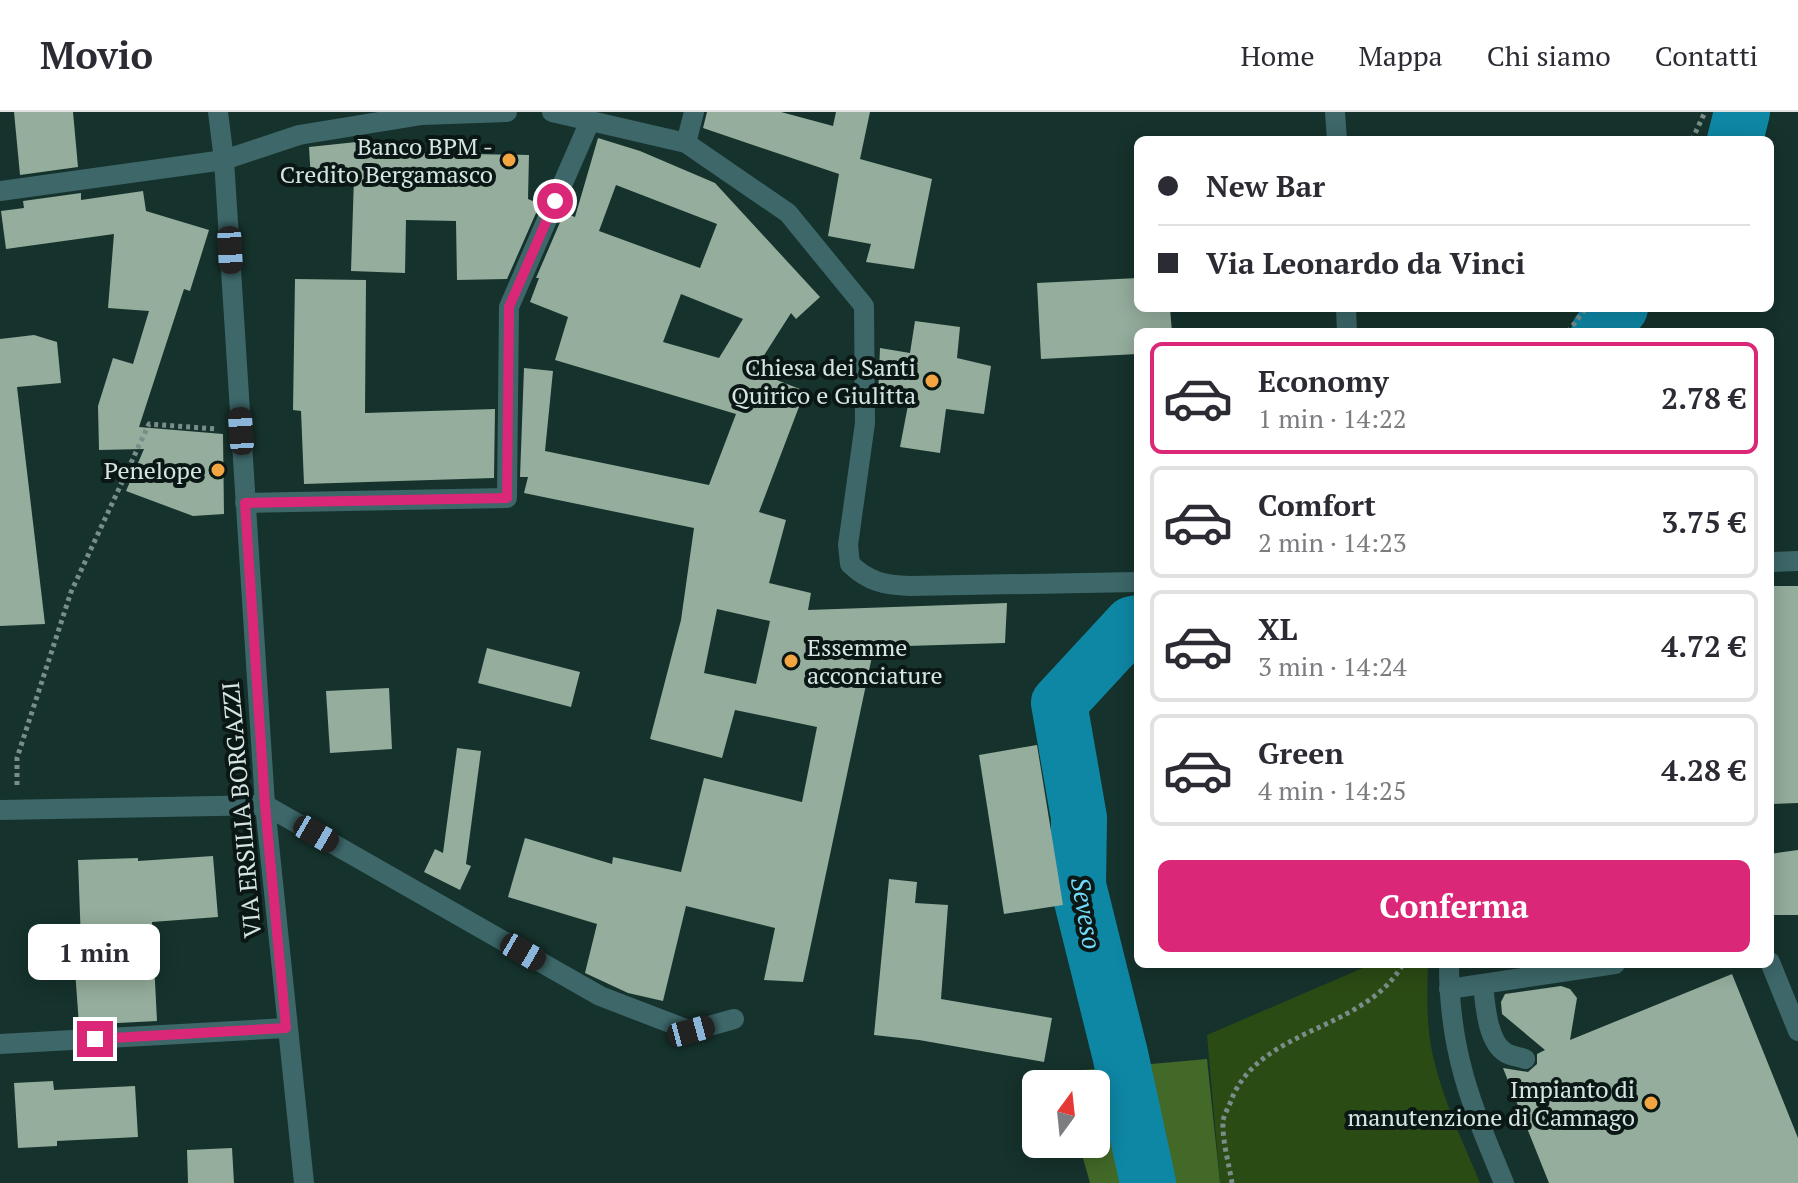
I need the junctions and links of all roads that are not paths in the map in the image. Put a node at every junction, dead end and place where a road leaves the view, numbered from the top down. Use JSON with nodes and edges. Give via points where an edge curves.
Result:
{"nodes":[{"id":1,"x":218,"y":112,"type":"edge"},
{"id":2,"x":507,"y":112,"type":"edge"},
{"id":3,"x":552,"y":112,"type":"edge"},
{"id":4,"x":694,"y":112,"type":"edge"},
{"id":5,"x":1335,"y":112,"type":"edge"},
{"id":6,"x":590,"y":121,"type":"junction"},
{"id":7,"x":1337,"y":136,"type":"edge"},
{"id":8,"x":686,"y":143,"type":"junction"},
{"id":9,"x":224,"y":160,"type":"junction"},
{"id":10,"x":0,"y":191,"type":"edge"},
{"id":11,"x":245,"y":503,"type":"junction"},
{"id":12,"x":1798,"y":561,"type":"edge"},
{"id":13,"x":1774,"y":562,"type":"edge"},
{"id":14,"x":1134,"y":582,"type":"edge"},
{"id":15,"x":265,"y":805,"type":"junction"},
{"id":16,"x":9,"y":810,"type":"edge"},
{"id":17,"x":1449,"y":968,"type":"edge"},
{"id":18,"x":1589,"y":968,"type":"edge"},
{"id":19,"x":1772,"y":968,"type":"edge"},
{"id":20,"x":1483,"y":984,"type":"junction"},
{"id":21,"x":1449,"y":989,"type":"junction"},
{"id":22,"x":734,"y":1019,"type":"dead end"},
{"id":23,"x":286,"y":1028,"type":"junction"},
{"id":24,"x":1798,"y":1031,"type":"edge"},
{"id":25,"x":0,"y":1044,"type":"edge"},
{"id":26,"x":1525,"y":1059,"type":"dead end"},
{"id":27,"x":304,"y":1183,"type":"edge"},
{"id":28,"x":1504,"y":1183,"type":"edge"}],
"edges":[{"from":1,"to":9,"type":"street","name":"VIA ERSILIA BORGAZZI"},
{"from":2,"to":9,"type":"street","via":[[422,115],[299,135]]},
{"from":3,"to":6,"type":"street"},
{"from":4,"to":8,"type":"street"},
{"from":5,"to":7,"type":"street"},
{"from":6,"to":8,"type":"street"},
{"from":6,"to":11,"type":"street","via":[[509,307],[507,498]]},
{"from":8,"to":14,"type":"street","via":[[788,213],[864,306],[865,423],[850,564],[866,579],[882,584]]},
{"from":9,"to":10,"type":"street"},
{"from":9,"to":11,"type":"street","name":"VIA ERSILIA BORGAZZI"},
{"from":11,"to":15,"type":"street","name":"VIA ERSILIA BORGAZZI"},
{"from":12,"to":13,"type":"street"},
{"from":15,"to":16,"type":"street"},
{"from":15,"to":22,"type":"street","via":[[600,996],[691,1031]]},
{"from":15,"to":23,"type":"street","name":"VIA ERSILIA BORGAZZI"},
{"from":17,"to":21,"type":"street"},
{"from":18,"to":20,"type":"street"},
{"from":19,"to":24,"type":"street"},
{"from":20,"to":21,"type":"street"},
{"from":20,"to":26,"type":"street","via":[[1495,1039],[1504,1053]]},
{"from":21,"to":28,"type":"street","via":[[1457,1057]]},
{"from":23,"to":25,"type":"street"},
{"from":23,"to":27,"type":"street","name":"VIA ERSILIA BORGAZZI"}]}
